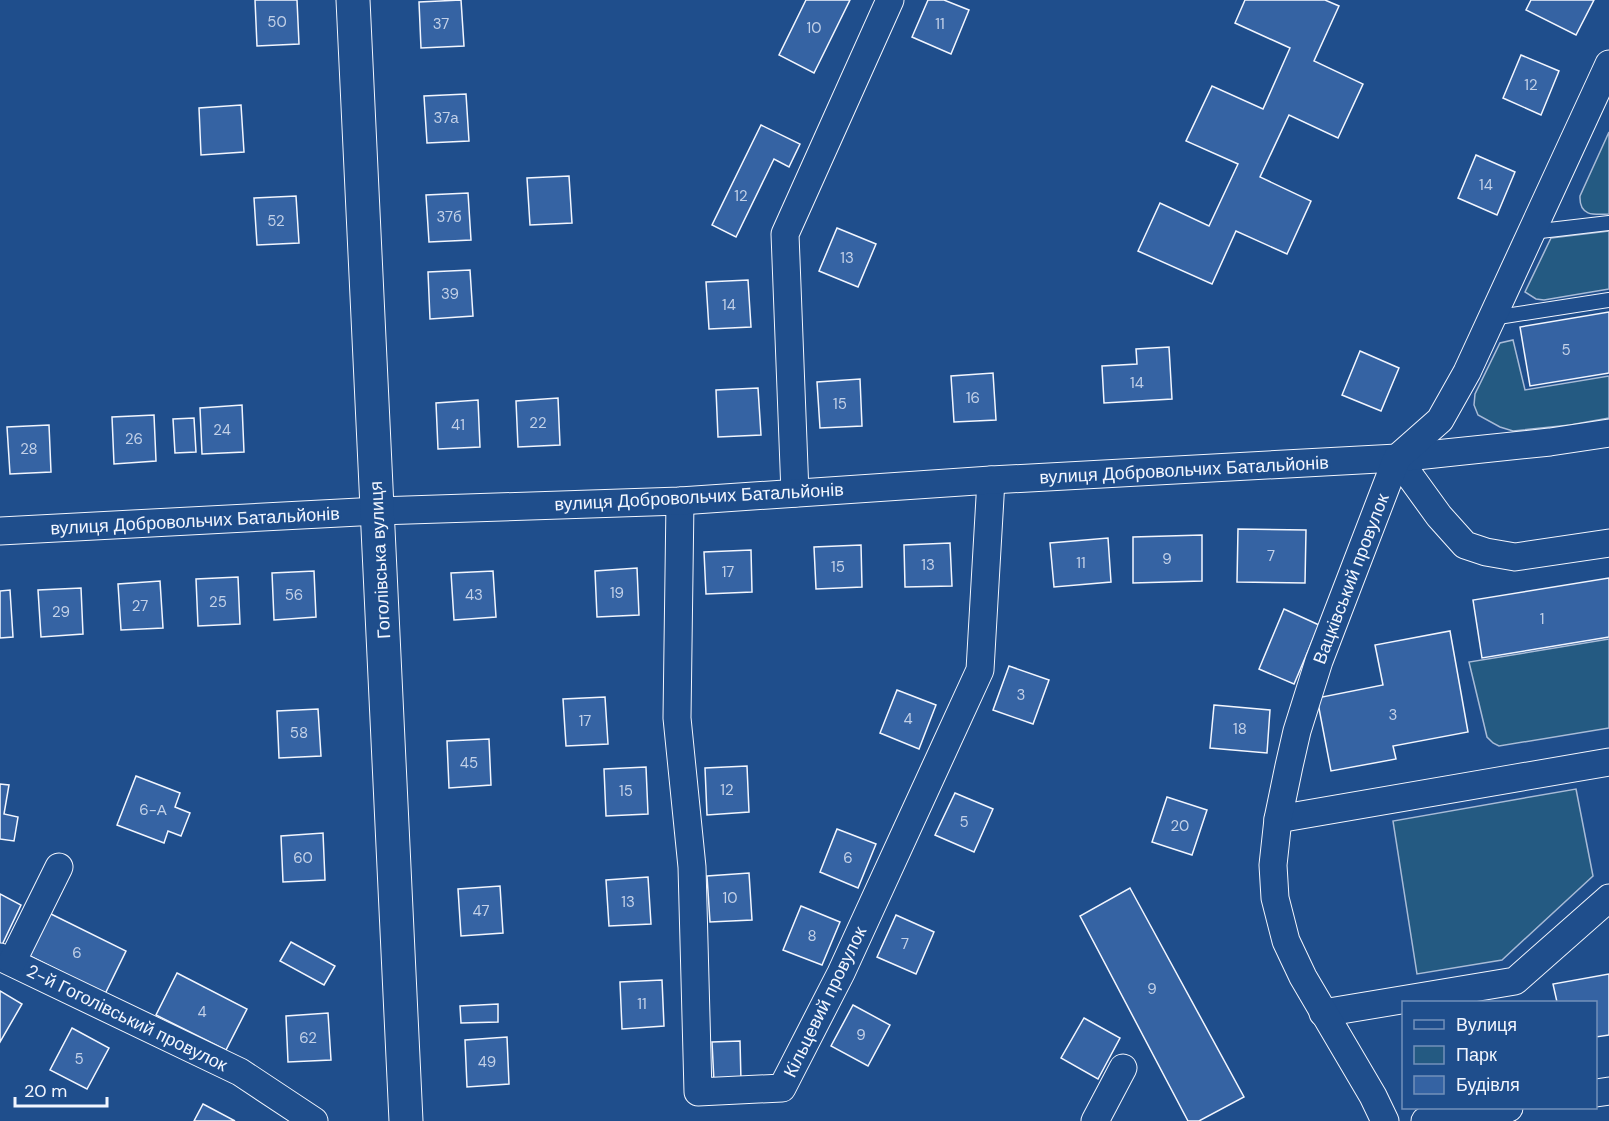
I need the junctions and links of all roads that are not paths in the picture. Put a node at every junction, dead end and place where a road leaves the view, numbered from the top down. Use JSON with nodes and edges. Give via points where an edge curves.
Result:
{"nodes":[{"id":1,"x":353,"y":0,"type":"edge"},
{"id":2,"x":890,"y":0,"type":"edge"},
{"id":3,"x":1609,"y":64,"type":"edge"},
{"id":4,"x":1609,"y":223,"type":"edge"},
{"id":5,"x":1532,"y":232,"type":"junction"},
{"id":6,"x":1609,"y":300,"type":"edge"},
{"id":7,"x":1492,"y":318,"type":"junction"},
{"id":8,"x":1609,"y":433,"type":"edge"},
{"id":9,"x":1398,"y":458,"type":"junction"},
{"id":10,"x":991,"y":480,"type":"junction"},
{"id":11,"x":795,"y":493,"type":"junction"},
{"id":12,"x":680,"y":501,"type":"junction"},
{"id":13,"x":378,"y":511,"type":"junction"},
{"id":14,"x":0,"y":531,"type":"edge"},
{"id":15,"x":1609,"y":543,"type":"edge"},
{"id":16,"x":1609,"y":766,"type":"edge"},
{"id":17,"x":1278,"y":819,"type":"junction"},
{"id":18,"x":59,"y":867,"type":"dead end"},
{"id":19,"x":1609,"y":898,"type":"edge"},
{"id":20,"x":6,"y":960,"type":"edge"},
{"id":21,"x":1323,"y":1013,"type":"junction"},
{"id":22,"x":1123,"y":1068,"type":"dead end"},
{"id":23,"x":1497,"y":1109,"type":"edge"},
{"id":24,"x":314,"y":1121,"type":"edge"},
{"id":25,"x":406,"y":1121,"type":"edge"},
{"id":26,"x":1095,"y":1121,"type":"edge"},
{"id":27,"x":1385,"y":1121,"type":"edge"},
{"id":28,"x":1425,"y":1121,"type":"edge"}],
"edges":[{"from":1,"to":13,"type":"street","name":"Гоголівська вулиця"},
{"from":2,"to":11,"type":"street","via":[[785,234]]},
{"from":3,"to":5,"type":"street","name":"Вацківський провулок"},
{"from":4,"to":5,"type":"lane"},
{"from":5,"to":7,"type":"street","name":"Вацківський провулок"},
{"from":6,"to":7,"type":"lane"},
{"from":7,"to":9,"type":"street","name":"Вацківський провулок","via":[[1440,420]]},
{"from":8,"to":9,"type":"street","name":"вулиця Добровольчих Батальйонів"},
{"from":9,"to":10,"type":"street","name":"вулиця Добровольчих Батальйонів"},
{"from":9,"to":15,"type":"street","via":[[1465,545],[1515,557]]},
{"from":9,"to":17,"type":"street","name":"Вацківський провулок","via":[[1319,661],[1297,732]]},
{"from":10,"to":11,"type":"street","name":"вулиця Добровольчих Батальйонів"},
{"from":10,"to":12,"type":"street","name":"Кільцевий провулок","via":[[980,670],[841,973],[782,1088],[698,1092],[692,867],[677,718]]},
{"from":11,"to":12,"type":"street","name":"вулиця Добровольчих Батальйонів"},
{"from":12,"to":13,"type":"street","name":"вулиця Добровольчих Батальйонів"},
{"from":13,"to":14,"type":"street","name":"вулиця Добровольчих Батальйонів"},
{"from":13,"to":25,"type":"street","name":"Гоголівська вулиця"},
{"from":16,"to":17,"type":"street"},
{"from":17,"to":21,"type":"street","name":"Вацківський провулок","via":[[1273,865],[1275,898],[1286,941]]},
{"from":18,"to":20,"type":"street"},
{"from":19,"to":21,"type":"street","via":[[1515,981]]},
{"from":20,"to":24,"type":"street","name":"2-й Гоголівський провулок","via":[[240,1072]]},
{"from":21,"to":27,"type":"street","name":"Вацківський провулок"},
{"from":22,"to":26,"type":"street"},
{"from":23,"to":28,"type":"street"}]}
